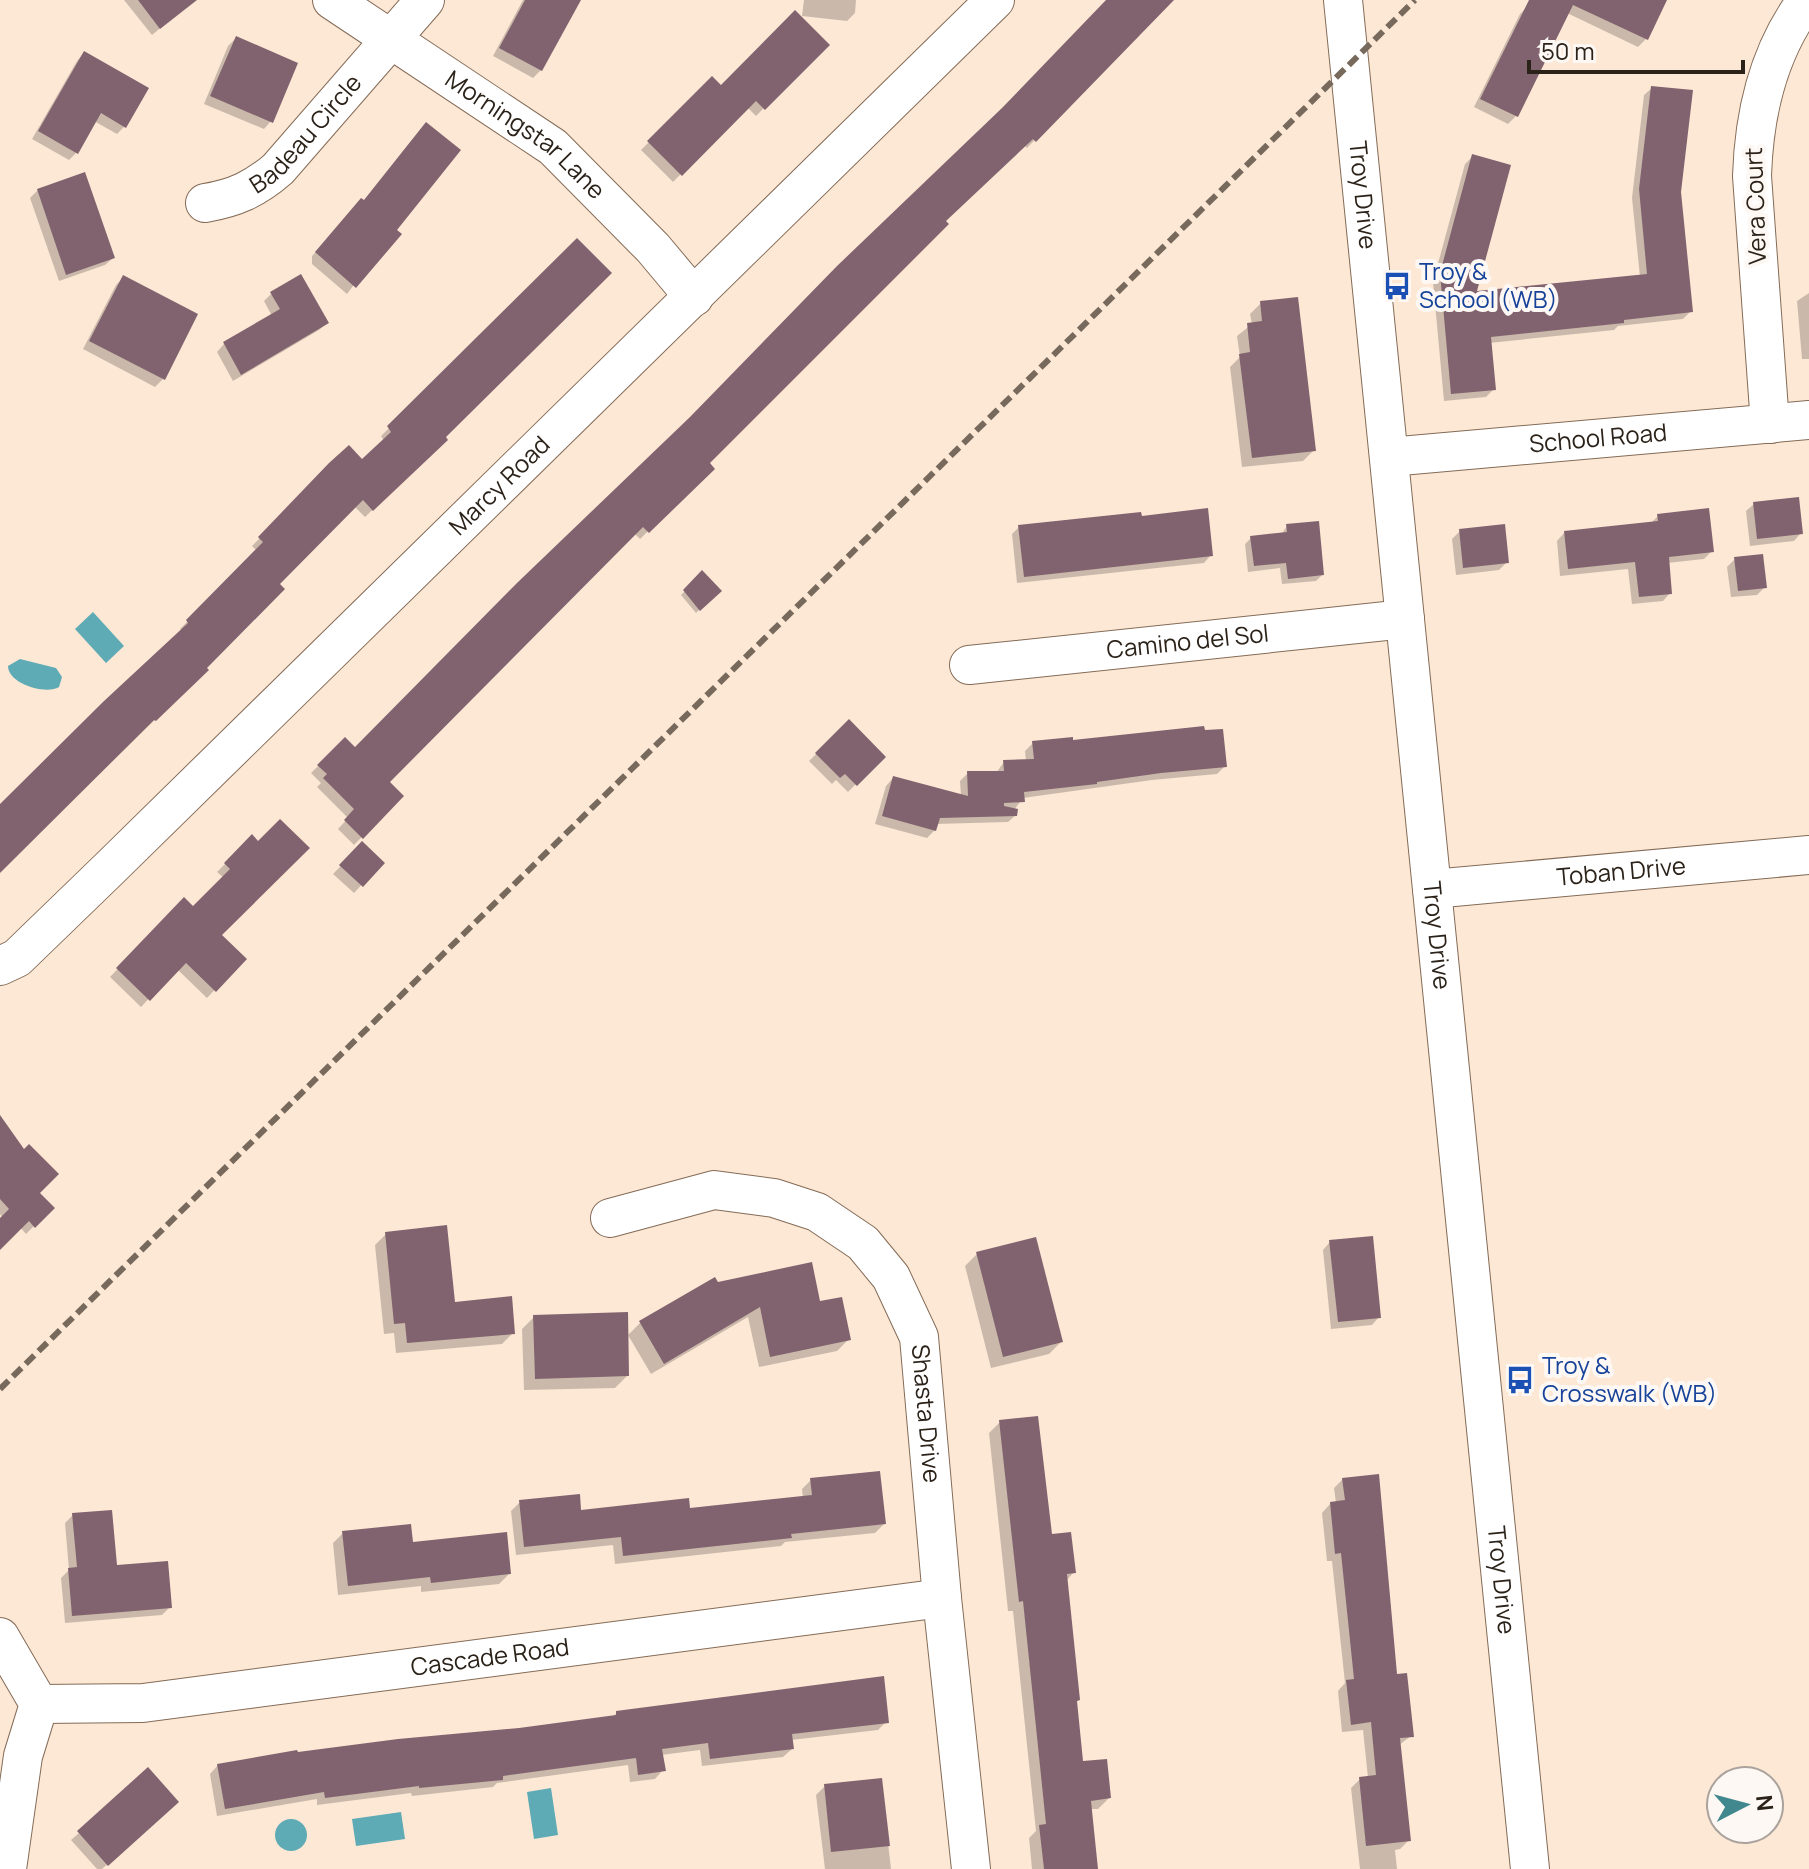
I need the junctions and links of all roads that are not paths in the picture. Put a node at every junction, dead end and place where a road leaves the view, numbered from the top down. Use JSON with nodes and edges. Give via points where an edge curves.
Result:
{"nodes":[{"id":1,"x":332,"y":0,"type":"edge"},
{"id":2,"x":425,"y":0,"type":"edge"},
{"id":3,"x":995,"y":0,"type":"edge"},
{"id":4,"x":1343,"y":0,"type":"edge"},
{"id":5,"x":1807,"y":0,"type":"edge"},
{"id":6,"x":955,"y":18,"type":"edge"},
{"id":7,"x":391,"y":40,"type":"junction"},
{"id":8,"x":205,"y":203,"type":"dead end"},
{"id":9,"x":694,"y":297,"type":"junction"},
{"id":10,"x":1809,"y":420,"type":"edge"},
{"id":11,"x":1770,"y":424,"type":"junction"},
{"id":12,"x":1389,"y":457,"type":"junction"},
{"id":13,"x":1405,"y":619,"type":"junction"},
{"id":14,"x":969,"y":665,"type":"dead end"},
{"id":15,"x":1809,"y":855,"type":"edge"},
{"id":16,"x":1432,"y":889,"type":"junction"},
{"id":17,"x":0,"y":966,"type":"edge"},
{"id":18,"x":610,"y":1218,"type":"dead end"},
{"id":19,"x":942,"y":1598,"type":"junction"},
{"id":20,"x":0,"y":1637,"type":"edge"},
{"id":21,"x":39,"y":1704,"type":"junction"},
{"id":22,"x":7,"y":1869,"type":"edge"},
{"id":23,"x":971,"y":1869,"type":"edge"},
{"id":24,"x":1530,"y":1869,"type":"edge"}],
"edges":[{"from":1,"to":7,"type":"street","name":"Morningstar Lane"},
{"from":2,"to":7,"type":"street","name":"Badeau Circle"},
{"from":3,"to":6,"type":"street","name":"Marcy Road"},
{"from":4,"to":12,"type":"street","name":"Troy Drive"},
{"from":5,"to":11,"type":"street","name":"Vera Court","via":[[1775,59],[1760,98],[1753,139]]},
{"from":6,"to":9,"type":"street","name":"Marcy Road"},
{"from":7,"to":8,"type":"street","name":"Badeau Circle","via":[[259,186]]},
{"from":7,"to":9,"type":"street","name":"Morningstar Lane","via":[[553,147]]},
{"from":9,"to":17,"type":"street","name":"Marcy Road","via":[[75,903],[17,958]]},
{"from":10,"to":11,"type":"street","name":"School Road"},
{"from":11,"to":12,"type":"street","name":"School Road"},
{"from":12,"to":13,"type":"street","name":"Troy Drive"},
{"from":13,"to":14,"type":"street","name":"Camino del Sol"},
{"from":13,"to":16,"type":"street","name":"Troy Drive"},
{"from":15,"to":16,"type":"street","name":"Toban Drive"},
{"from":16,"to":24,"type":"street","name":"Troy Drive"},
{"from":18,"to":19,"type":"street","name":"Shasta Drive","via":[[714,1190],[774,1198],[817,1212],[863,1243],[891,1277],[919,1337]]},
{"from":19,"to":21,"type":"street","name":"Cascade Road","via":[[143,1703]]},
{"from":19,"to":23,"type":"street","name":"Shasta Drive"},
{"from":20,"to":21,"type":"street"},
{"from":21,"to":22,"type":"street","via":[[23,1756]]}]}
